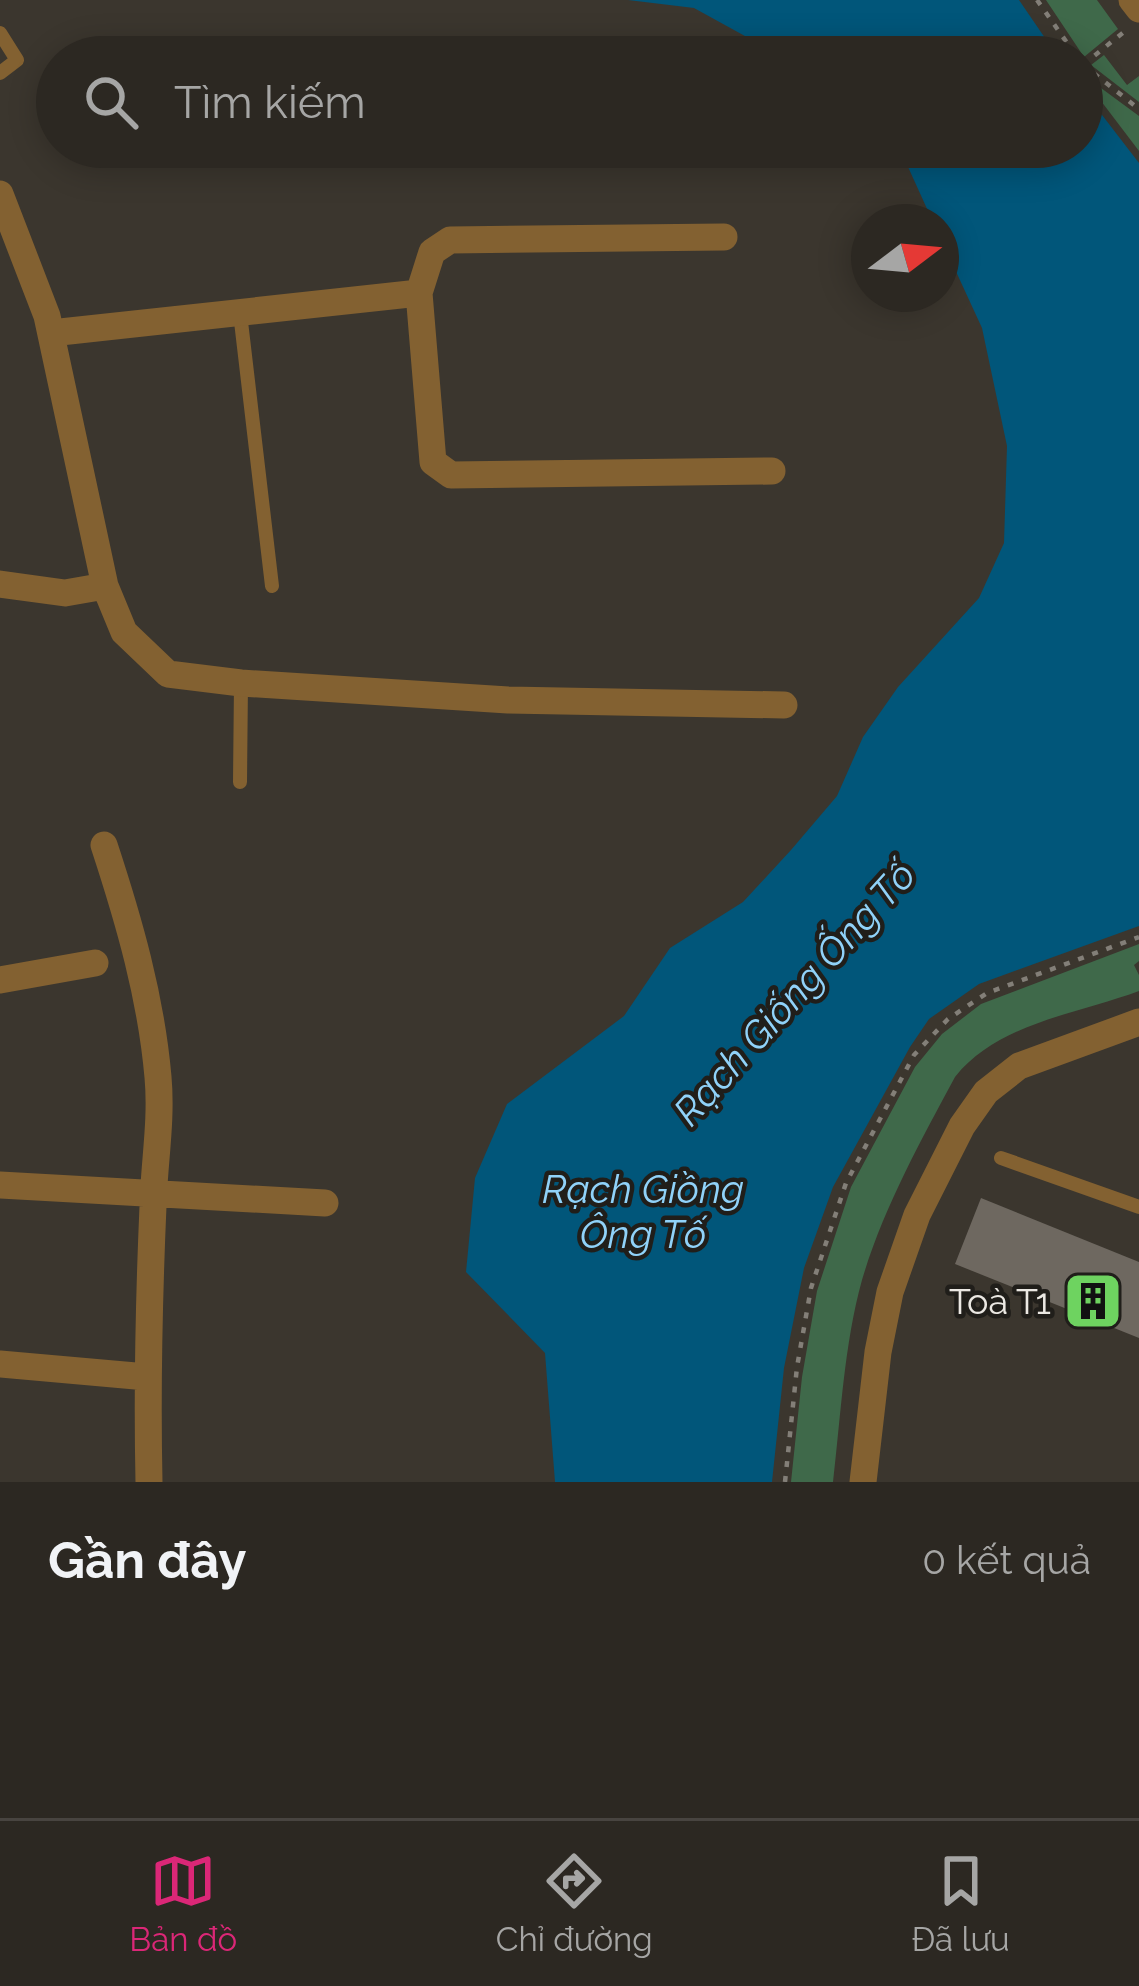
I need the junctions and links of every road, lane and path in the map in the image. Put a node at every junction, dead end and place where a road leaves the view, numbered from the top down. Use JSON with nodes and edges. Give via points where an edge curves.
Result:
{"nodes":[{"id":1,"x":1037,"y":0,"type":"edge"},
{"id":2,"x":1132,"y":0,"type":"edge"},
{"id":3,"x":1132,"y":20,"type":"edge"},
{"id":4,"x":0,"y":33,"type":"edge"},
{"id":5,"x":1062,"y":36,"type":"edge"},
{"id":6,"x":1103,"y":47,"type":"edge"},
{"id":7,"x":0,"y":73,"type":"edge"},
{"id":8,"x":1103,"y":81,"type":"edge"},
{"id":9,"x":1139,"y":109,"type":"edge"},
{"id":10,"x":0,"y":194,"type":"edge"},
{"id":11,"x":724,"y":237,"type":"dead end"},
{"id":12,"x":419,"y":293,"type":"junction"},
{"id":13,"x":240,"y":313,"type":"junction"},
{"id":14,"x":51,"y":333,"type":"junction"},
{"id":15,"x":772,"y":471,"type":"dead end"},
{"id":16,"x":0,"y":584,"type":"edge"},
{"id":17,"x":105,"y":586,"type":"junction"},
{"id":18,"x":272,"y":586,"type":"dead end"},
{"id":19,"x":241,"y":683,"type":"junction"},
{"id":20,"x":784,"y":705,"type":"dead end"},
{"id":21,"x":240,"y":782,"type":"dead end"},
{"id":22,"x":104,"y":845,"type":"dead end"},
{"id":23,"x":1139,"y":938,"type":"edge"},
{"id":24,"x":95,"y":963,"type":"dead end"},
{"id":25,"x":0,"y":980,"type":"edge"},
{"id":26,"x":1139,"y":1022,"type":"edge"},
{"id":27,"x":1001,"y":1158,"type":"dead end"},
{"id":28,"x":0,"y":1185,"type":"edge"},
{"id":29,"x":153,"y":1196,"type":"junction"},
{"id":30,"x":325,"y":1204,"type":"dead end"},
{"id":31,"x":1139,"y":1207,"type":"edge"},
{"id":32,"x":0,"y":1364,"type":"edge"},
{"id":33,"x":147,"y":1377,"type":"junction"},
{"id":34,"x":149,"y":1482,"type":"edge"},
{"id":35,"x":785,"y":1482,"type":"edge"},
{"id":36,"x":863,"y":1482,"type":"edge"}],
"edges":[{"from":1,"to":5,"type":"path"},
{"from":2,"to":3,"type":"street"},
{"from":3,"to":6,"type":"path"},
{"from":4,"to":7,"type":"lane","via":[[17,60]]},
{"from":8,"to":9,"type":"path"},
{"from":10,"to":14,"type":"street"},
{"from":11,"to":12,"type":"street","via":[[450,240],[432,252]]},
{"from":12,"to":13,"type":"street"},
{"from":12,"to":15,"type":"street","via":[[433,462],[451,475]]},
{"from":13,"to":14,"type":"street"},
{"from":13,"to":18,"type":"lane"},
{"from":14,"to":17,"type":"street"},
{"from":16,"to":17,"type":"street","via":[[64,593]]},
{"from":17,"to":19,"type":"street","via":[[124,632],[169,674]]},
{"from":19,"to":20,"type":"street","via":[[508,700]]},
{"from":19,"to":21,"type":"lane"},
{"from":22,"to":29,"type":"street","via":[[138,949],[158,1078]]},
{"from":23,"to":35,"type":"path","via":[[987,993],[914,1055],[847,1183],[811,1288]]},
{"from":24,"to":25,"type":"street"},
{"from":26,"to":36,"type":"street","via":[[1019,1066],[986,1092],[962,1126],[916,1215],[890,1292]]},
{"from":27,"to":31,"type":"lane"},
{"from":28,"to":29,"type":"street"},
{"from":29,"to":30,"type":"street"},
{"from":29,"to":33,"type":"street"},
{"from":32,"to":33,"type":"street"},
{"from":33,"to":34,"type":"street"}]}
